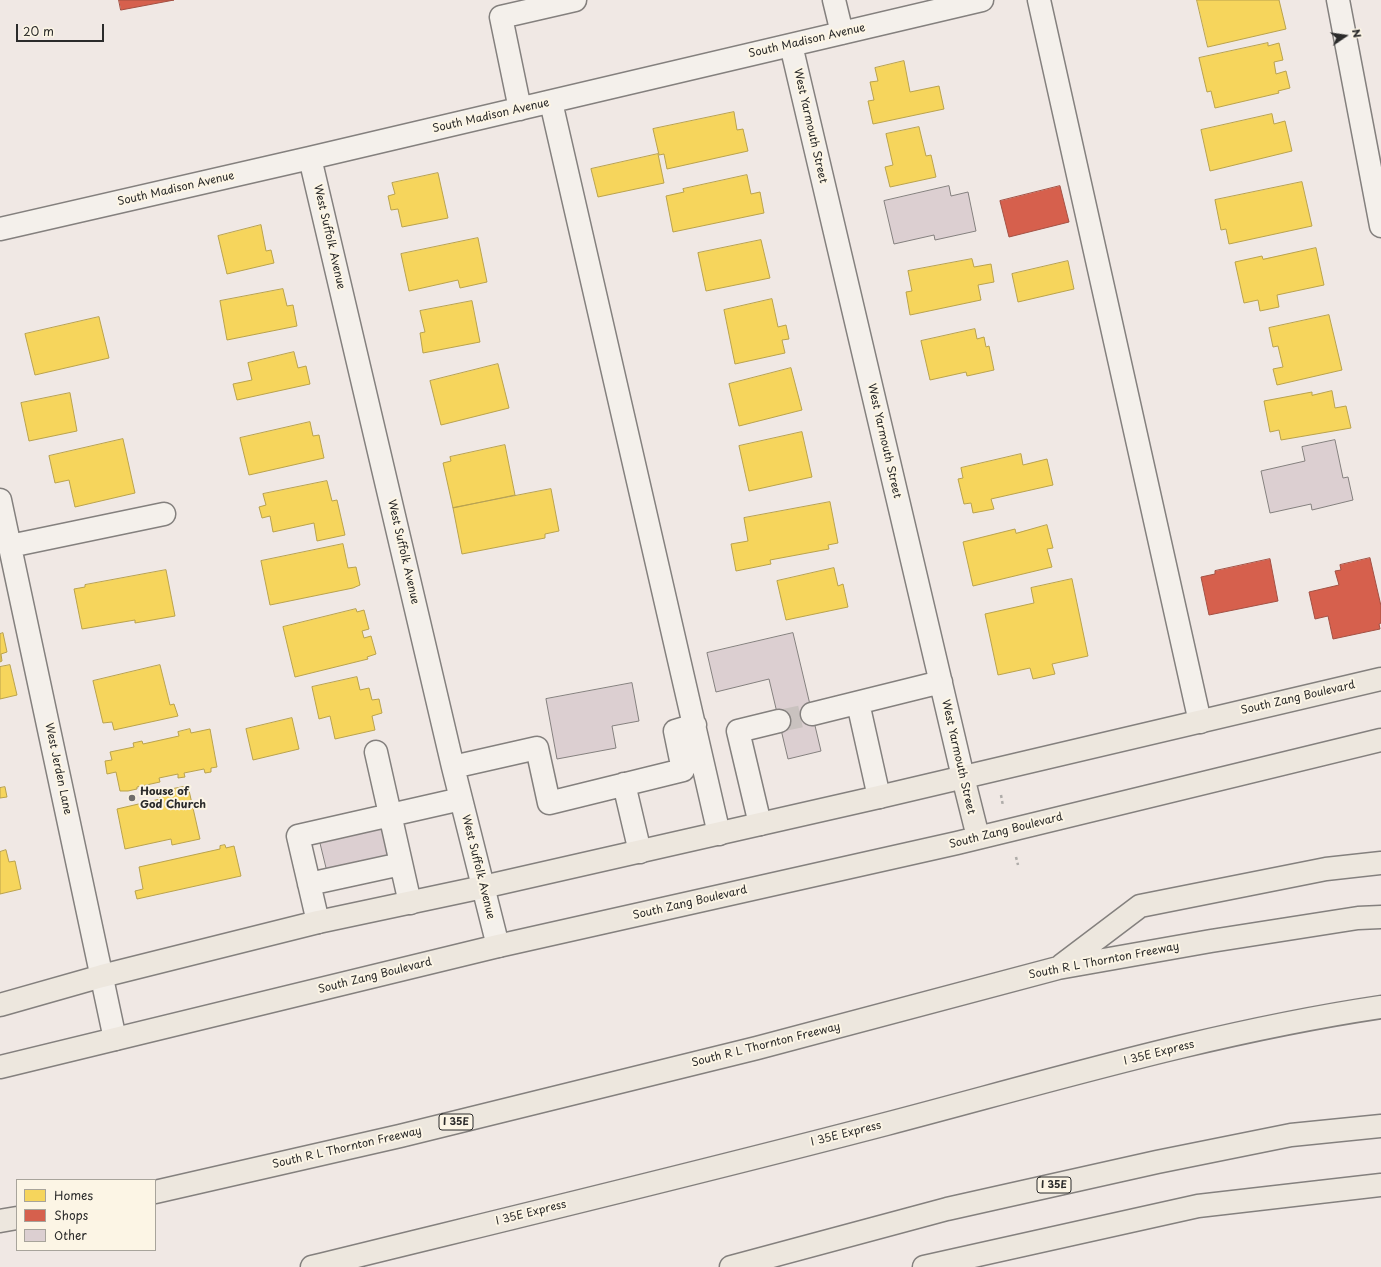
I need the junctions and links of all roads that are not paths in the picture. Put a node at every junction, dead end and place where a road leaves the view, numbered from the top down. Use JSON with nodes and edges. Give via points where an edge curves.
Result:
{"nodes":[{"id":1,"x":576,"y":0,"type":"edge"},
{"id":2,"x":834,"y":0,"type":"edge"},
{"id":3,"x":982,"y":0,"type":"edge"},
{"id":4,"x":1039,"y":0,"type":"edge"},
{"id":5,"x":1338,"y":0,"type":"edge"},
{"id":6,"x":909,"y":8,"type":"edge"},
{"id":7,"x":842,"y":33,"type":"junction"},
{"id":8,"x":791,"y":45,"type":"junction"},
{"id":9,"x":551,"y":102,"type":"junction"},
{"id":10,"x":520,"y":109,"type":"junction"},
{"id":11,"x":310,"y":158,"type":"junction"},
{"id":12,"x":1381,"y":226,"type":"edge"},
{"id":13,"x":0,"y":229,"type":"edge"},
{"id":14,"x":0,"y":500,"type":"edge"},
{"id":15,"x":164,"y":514,"type":"dead end"},
{"id":16,"x":10,"y":546,"type":"junction"},
{"id":17,"x":1381,"y":679,"type":"edge"},
{"id":18,"x":941,"y":682,"type":"junction"},
{"id":19,"x":858,"y":703,"type":"junction"},
{"id":20,"x":812,"y":714,"type":"tunnel mouth"},
{"id":21,"x":779,"y":722,"type":"tunnel mouth"},
{"id":22,"x":1200,"y":722,"type":"junction"},
{"id":23,"x":695,"y":725,"type":"junction"},
{"id":24,"x":1381,"y":740,"type":"edge"},
{"id":25,"x":376,"y":752,"type":"dead end"},
{"id":26,"x":453,"y":768,"type":"junction"},
{"id":27,"x":963,"y":777,"type":"junction"},
{"id":28,"x":624,"y":784,"type":"junction"},
{"id":29,"x":878,"y":797,"type":"junction"},
{"id":30,"x":461,"y":799,"type":"junction"},
{"id":31,"x":389,"y":814,"type":"junction"},
{"id":32,"x":760,"y":824,"type":"junction"},
{"id":33,"x":719,"y":834,"type":"junction"},
{"id":34,"x":978,"y":837,"type":"junction"},
{"id":35,"x":640,"y":852,"type":"junction"},
{"id":36,"x":1381,"y":863,"type":"edge"},
{"id":37,"x":401,"y":864,"type":"junction"},
{"id":38,"x":309,"y":884,"type":"junction"},
{"id":39,"x":483,"y":887,"type":"junction"},
{"id":40,"x":410,"y":902,"type":"junction"},
{"id":41,"x":1381,"y":917,"type":"edge"},
{"id":42,"x":318,"y":922,"type":"junction"},
{"id":43,"x":498,"y":946,"type":"junction"},
{"id":44,"x":1058,"y":968,"type":"junction"},
{"id":45,"x":102,"y":976,"type":"junction"},
{"id":46,"x":0,"y":1005,"type":"edge"},
{"id":47,"x":1381,"y":1007,"type":"edge"},
{"id":48,"x":115,"y":1039,"type":"junction"},
{"id":49,"x":0,"y":1067,"type":"edge"},
{"id":50,"x":1381,"y":1126,"type":"edge"},
{"id":51,"x":1381,"y":1185,"type":"edge"},
{"id":52,"x":156,"y":1192,"type":"edge"},
{"id":53,"x":16,"y":1218,"type":"edge"},
{"id":54,"x":0,"y":1221,"type":"edge"},
{"id":55,"x":312,"y":1267,"type":"edge"},
{"id":56,"x":731,"y":1267,"type":"edge"},
{"id":57,"x":924,"y":1267,"type":"edge"}],
"edges":[{"from":1,"to":10,"type":"street","via":[[501,17]]},
{"from":2,"to":7,"type":"street"},
{"from":3,"to":6,"type":"street","name":"South Madison Avenue"},
{"from":4,"to":22,"type":"street"},
{"from":5,"to":12,"type":"street"},
{"from":6,"to":7,"type":"street","name":"South Madison Avenue"},
{"from":7,"to":8,"type":"street","name":"South Madison Avenue"},
{"from":8,"to":9,"type":"street","name":"South Madison Avenue"},
{"from":8,"to":18,"type":"street","name":"West Yarmouth Street"},
{"from":9,"to":10,"type":"street","name":"South Madison Avenue"},
{"from":9,"to":23,"type":"street"},
{"from":10,"to":11,"type":"street","name":"South Madison Avenue"},
{"from":11,"to":13,"type":"street","name":"South Madison Avenue"},
{"from":11,"to":26,"type":"street","name":"West Suffolk Avenue"},
{"from":14,"to":16,"type":"street","name":"West Jerden Lane"},
{"from":15,"to":16,"type":"street"},
{"from":16,"to":45,"type":"street","name":"West Jerden Lane"},
{"from":17,"to":22,"type":"main road","name":"South Zang Boulevard"},
{"from":18,"to":19,"type":"street"},
{"from":18,"to":27,"type":"street","name":"West Yarmouth Street"},
{"from":19,"to":20,"type":"street"},
{"from":19,"to":29,"type":"street"},
{"from":21,"to":32,"type":"street","via":[[738,731]]},
{"from":22,"to":27,"type":"main road","name":"South Zang Boulevard"},
{"from":23,"to":28,"type":"street","via":[[675,731],[683,770]]},
{"from":23,"to":33,"type":"street"},
{"from":24,"to":34,"type":"main road","name":"South Zang Boulevard"},
{"from":25,"to":31,"type":"street"},
{"from":26,"to":28,"type":"street","via":[[537,748],[548,803]]},
{"from":26,"to":30,"type":"street","name":"West Suffolk Avenue"},
{"from":27,"to":29,"type":"main road","name":"South Zang Boulevard"},
{"from":27,"to":34,"type":"main road","name":"West Yarmouth Street"},
{"from":28,"to":35,"type":"street"},
{"from":29,"to":32,"type":"main road","name":"South Zang Boulevard"},
{"from":30,"to":31,"type":"street"},
{"from":30,"to":39,"type":"street","name":"West Suffolk Avenue"},
{"from":31,"to":37,"type":"street"},
{"from":31,"to":38,"type":"street","via":[[298,836]]},
{"from":32,"to":33,"type":"main road","name":"South Zang Boulevard"},
{"from":33,"to":35,"type":"main road","name":"South Zang Boulevard"},
{"from":34,"to":43,"type":"main road","name":"South Zang Boulevard"},
{"from":35,"to":39,"type":"main road","name":"South Zang Boulevard"},
{"from":36,"to":44,"type":"main road","via":[[1326,869],[1140,906]]},
{"from":37,"to":38,"type":"street"},
{"from":37,"to":40,"type":"street"},
{"from":38,"to":42,"type":"street"},
{"from":39,"to":40,"type":"main road","name":"South Zang Boulevard"},
{"from":39,"to":43,"type":"street","name":"West Suffolk Avenue"},
{"from":40,"to":42,"type":"main road","name":"South Zang Boulevard"},
{"from":41,"to":44,"type":"main road","name":"South R L Thornton Freeway","number":"I 35E","via":[[1358,918],[1211,940]]},
{"from":42,"to":45,"type":"main road","name":"South Zang Boulevard"},
{"from":43,"to":48,"type":"main road","name":"South Zang Boulevard"},
{"from":44,"to":52,"type":"main road","name":"South R L Thornton Freeway","number":"I 35E","via":[[750,1050]]},
{"from":45,"to":46,"type":"main road","name":"South Zang Boulevard"},
{"from":45,"to":48,"type":"street","name":"West Jerden Lane"},
{"from":47,"to":55,"type":"main road","name":"I 35E Express","via":[[1322,1016],[1188,1045],[839,1136]]},
{"from":48,"to":49,"type":"main road","name":"South Zang Boulevard"},
{"from":50,"to":56,"type":"main road","number":"I 35E","via":[[1291,1135],[1157,1162],[947,1209]]},
{"from":51,"to":57,"type":"main road","via":[[1198,1206]]},
{"from":53,"to":54,"type":"main road"}]}
